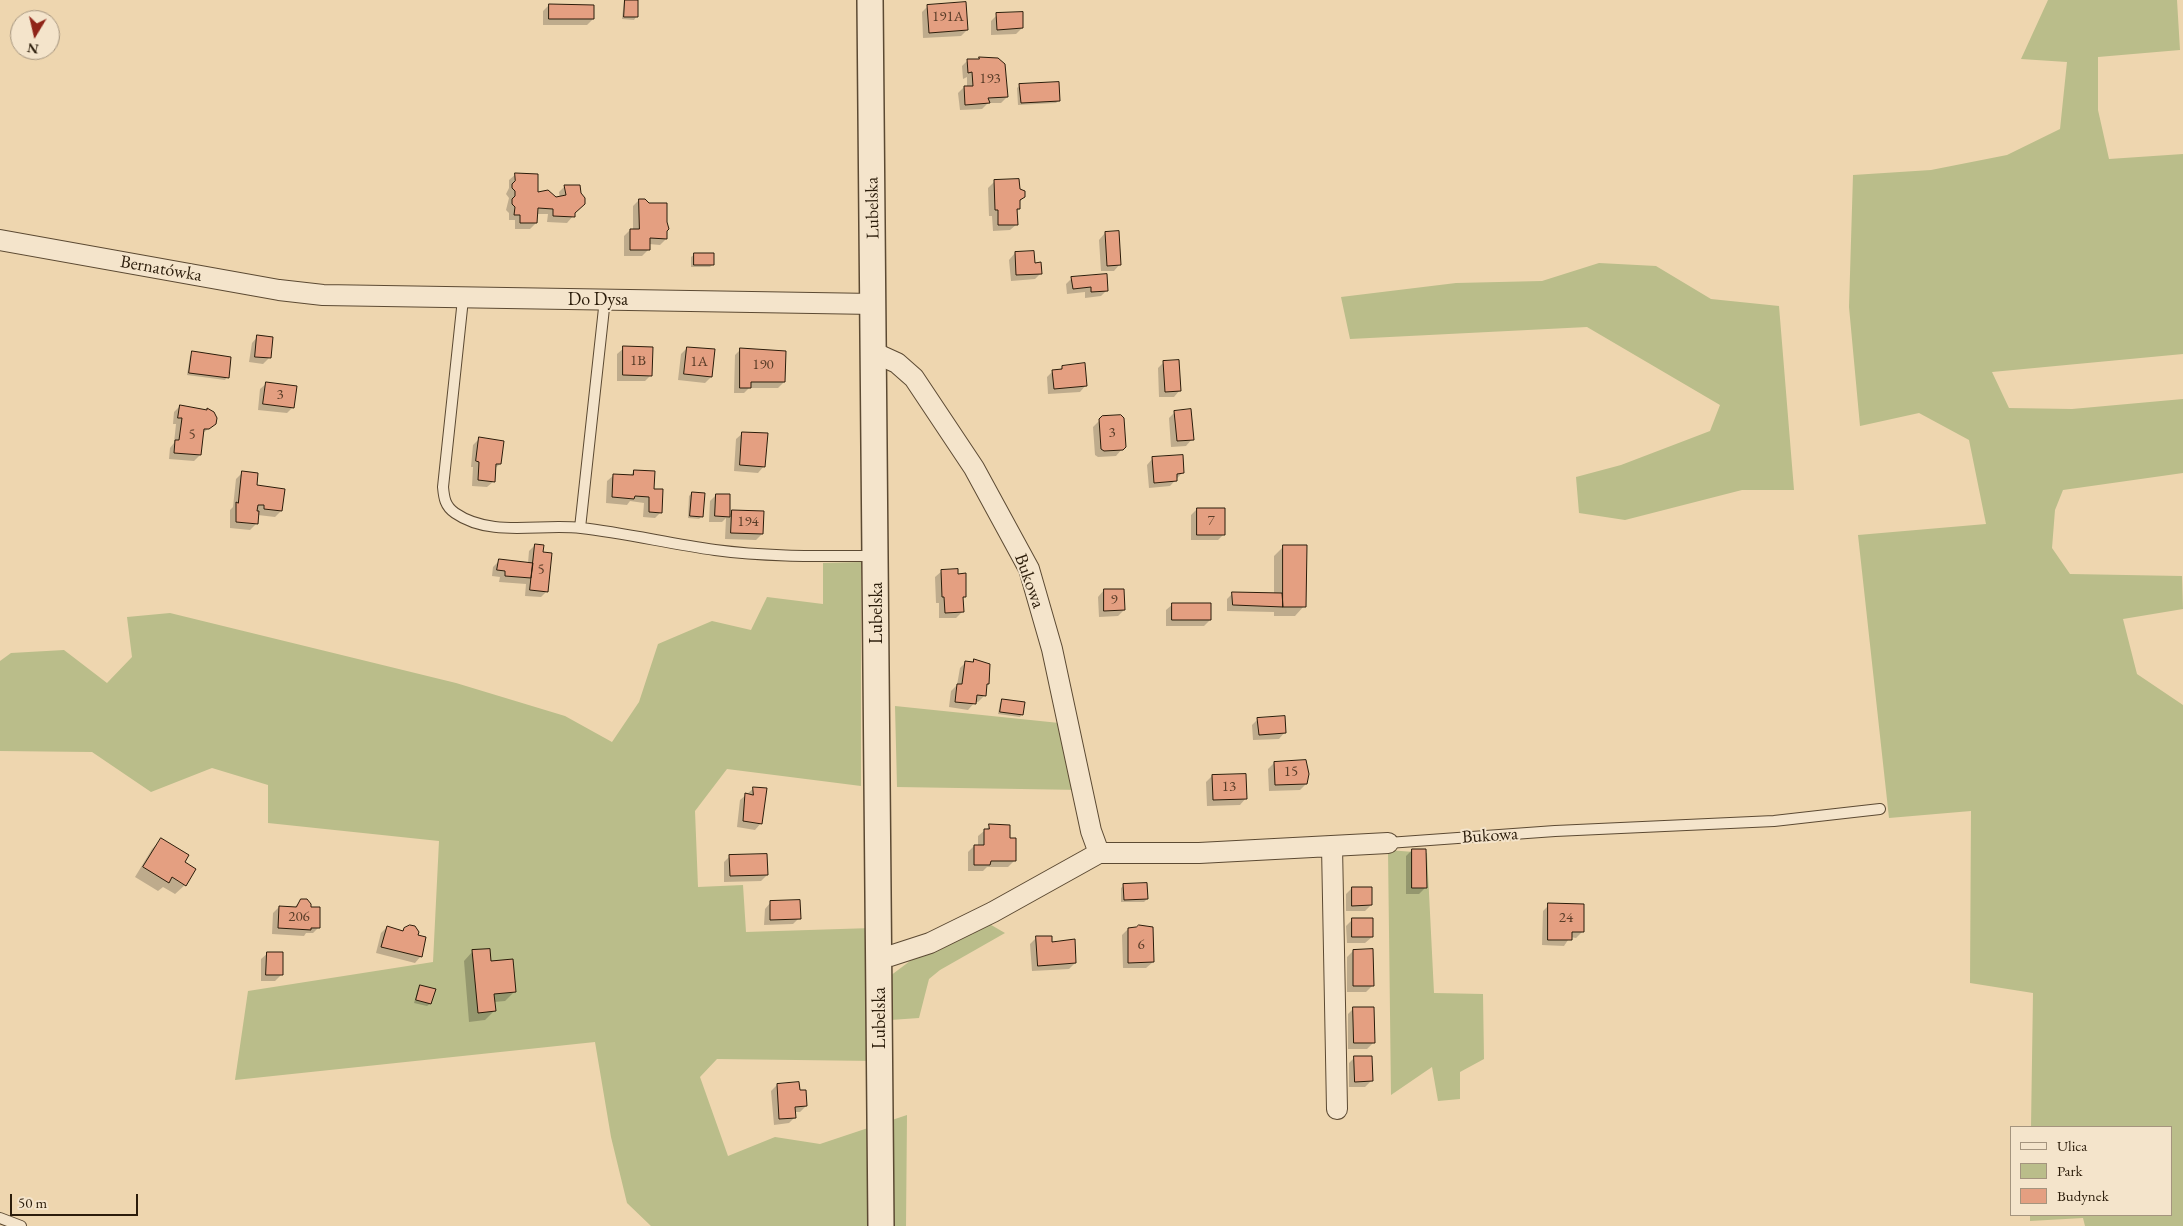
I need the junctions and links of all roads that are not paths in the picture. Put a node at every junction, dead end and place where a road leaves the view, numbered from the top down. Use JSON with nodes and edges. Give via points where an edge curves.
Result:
{"nodes":[{"id":1,"x":870,"y":0,"type":"edge"},
{"id":2,"x":0,"y":240,"type":"edge"},
{"id":3,"x":323,"y":295,"type":"joint"},
{"id":4,"x":463,"y":299,"type":"junction"},
{"id":5,"x":605,"y":300,"type":"junction"},
{"id":6,"x":874,"y":304,"type":"junction"},
{"id":7,"x":875,"y":353,"type":"junction"},
{"id":8,"x":580,"y":528,"type":"junction"},
{"id":9,"x":876,"y":556,"type":"junction"},
{"id":10,"x":1880,"y":809,"type":"dead end"},
{"id":11,"x":1388,"y":842,"type":"joint"},
{"id":12,"x":1332,"y":846,"type":"junction"},
{"id":13,"x":1099,"y":854,"type":"junction"},
{"id":14,"x":879,"y":958,"type":"junction"},
{"id":15,"x":1337,"y":1109,"type":"dead end"},
{"id":16,"x":0,"y":1218,"type":"edge"},
{"id":17,"x":21,"y":1226,"type":"edge"},
{"id":18,"x":882,"y":1226,"type":"edge"}],
"edges":[{"from":1,"to":6,"type":"street","name":"Lubelska"},
{"from":2,"to":3,"type":"street","name":"Bernatówka"},
{"from":3,"to":4,"type":"street","name":"Do Dysa"},
{"from":4,"to":5,"type":"street","name":"Do Dysa"},
{"from":4,"to":8,"type":"lane","via":[[444,503],[454,513],[500,528]]},
{"from":5,"to":6,"type":"street","name":"Do Dysa"},
{"from":5,"to":8,"type":"lane"},
{"from":6,"to":7,"type":"street","name":"Lubelska"},
{"from":7,"to":9,"type":"street","name":"Lubelska"},
{"from":7,"to":13,"type":"street","name":"Bukowa","via":[[897,363],[914,378],[974,468],[1029,570],[1052,649],[1091,832]]},
{"from":8,"to":9,"type":"lane","via":[[717,550],[785,556]]},
{"from":9,"to":14,"type":"street","name":"Lubelska"},
{"from":10,"to":11,"type":"lane","name":"Bukowa","via":[[1774,821]]},
{"from":11,"to":12,"type":"street","name":"Bukowa"},
{"from":12,"to":13,"type":"street","name":"Bukowa"},
{"from":12,"to":15,"type":"street"},
{"from":13,"to":14,"type":"street","name":"Bukowa","via":[[930,943]]},
{"from":14,"to":18,"type":"street","name":"Lubelska"},
{"from":16,"to":17,"type":"lane"}]}
